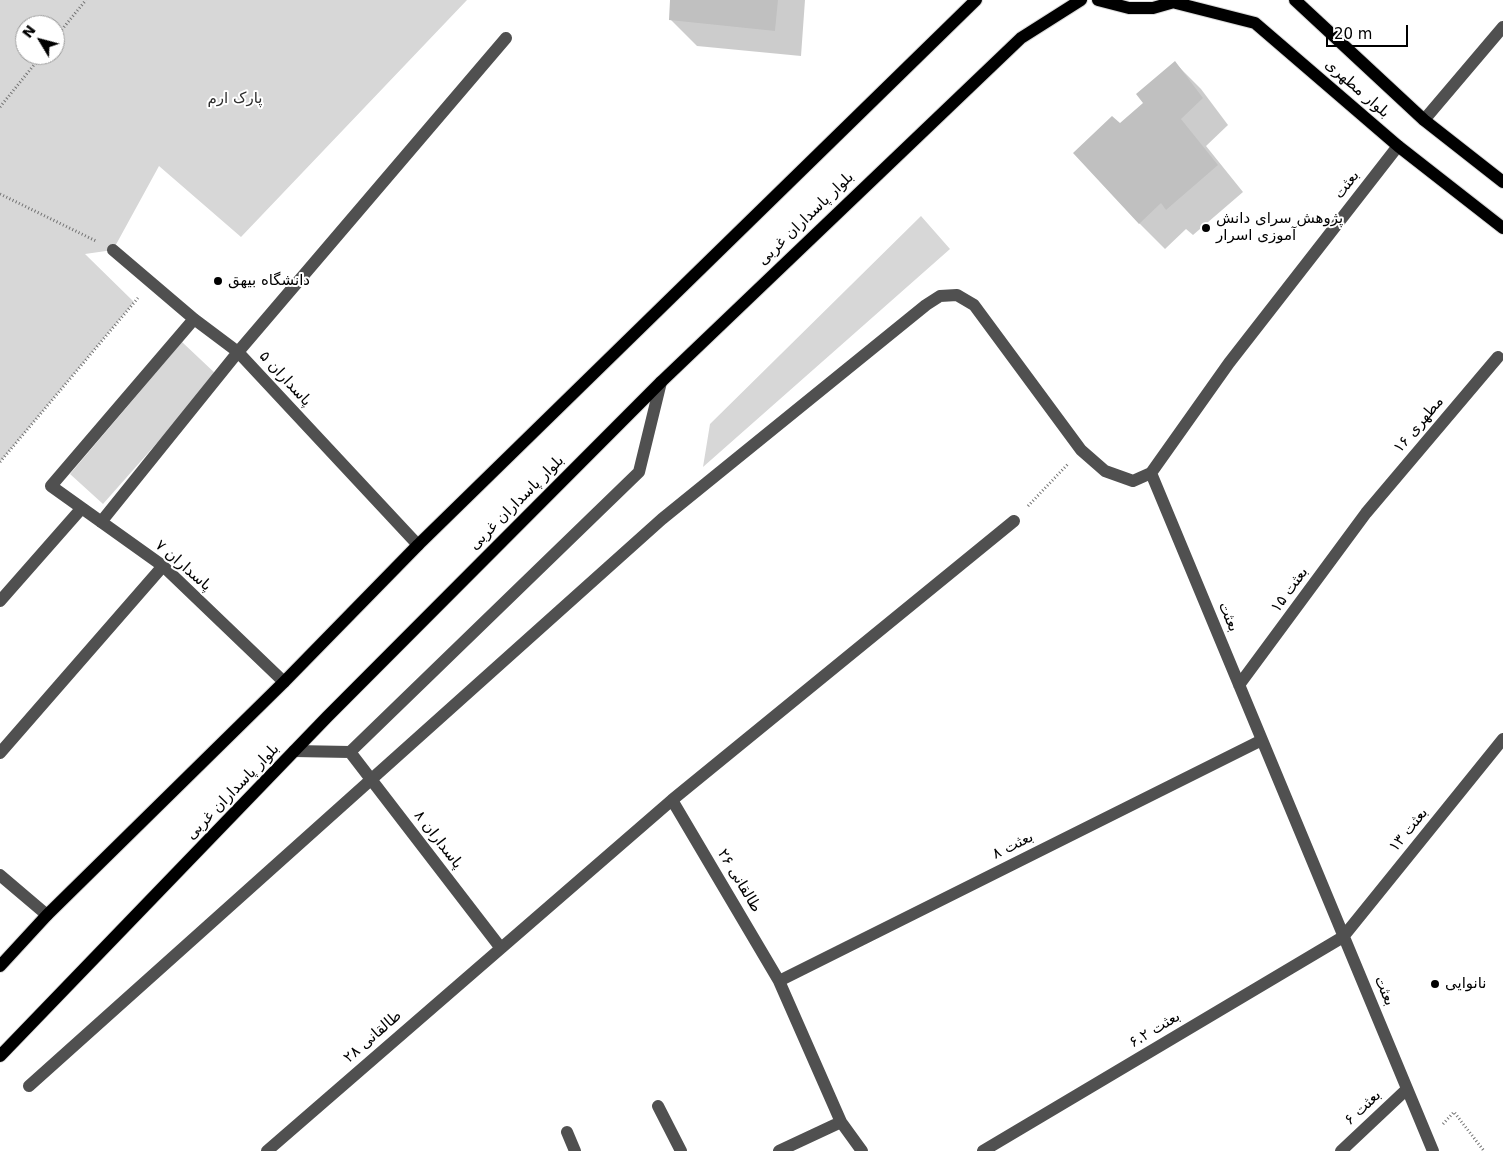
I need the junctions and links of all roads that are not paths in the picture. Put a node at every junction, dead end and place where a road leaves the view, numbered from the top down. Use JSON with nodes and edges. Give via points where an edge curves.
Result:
{"nodes":[{"id":1,"x":976,"y":0,"type":"edge"},
{"id":2,"x":1081,"y":0,"type":"edge"},
{"id":3,"x":1098,"y":0,"type":"edge"},
{"id":4,"x":1295,"y":0,"type":"edge"},
{"id":5,"x":1178,"y":1,"type":"edge"},
{"id":6,"x":1503,"y":26,"type":"edge"},
{"id":7,"x":506,"y":38,"type":"dead end"},
{"id":8,"x":1424,"y":120,"type":"junction"},
{"id":9,"x":1398,"y":146,"type":"junction"},
{"id":10,"x":1503,"y":182,"type":"edge"},
{"id":11,"x":1503,"y":228,"type":"edge"},
{"id":12,"x":114,"y":250,"type":"road end"},
{"id":13,"x":194,"y":319,"type":"junction"},
{"id":14,"x":238,"y":352,"type":"junction"},
{"id":15,"x":1498,"y":357,"type":"dead end"},
{"id":16,"x":661,"y":382,"type":"junction"},
{"id":17,"x":1151,"y":473,"type":"junction"},
{"id":18,"x":81,"y":509,"type":"junction"},
{"id":19,"x":1366,"y":513,"type":"joint"},
{"id":20,"x":1014,"y":521,"type":"road end"},
{"id":21,"x":101,"y":522,"type":"junction"},
{"id":22,"x":418,"y":545,"type":"junction"},
{"id":23,"x":163,"y":566,"type":"junction"},
{"id":24,"x":0,"y":600,"type":"edge"},
{"id":25,"x":284,"y":682,"type":"junction"},
{"id":26,"x":1239,"y":685,"type":"junction"},
{"id":27,"x":1262,"y":740,"type":"junction"},
{"id":28,"x":1501,"y":741,"type":"edge"},
{"id":29,"x":294,"y":751,"type":"junction"},
{"id":30,"x":350,"y":752,"type":"junction"},
{"id":31,"x":0,"y":753,"type":"edge"},
{"id":32,"x":370,"y":779,"type":"junction"},
{"id":33,"x":672,"y":800,"type":"junction"},
{"id":34,"x":0,"y":875,"type":"edge"},
{"id":35,"x":47,"y":915,"type":"junction"},
{"id":36,"x":1343,"y":937,"type":"junction"},
{"id":37,"x":500,"y":948,"type":"junction"},
{"id":38,"x":0,"y":966,"type":"edge"},
{"id":39,"x":779,"y":981,"type":"junction"},
{"id":40,"x":0,"y":1056,"type":"edge"},
{"id":41,"x":29,"y":1086,"type":"dead end"},
{"id":42,"x":1407,"y":1089,"type":"junction"},
{"id":43,"x":658,"y":1106,"type":"dead end"},
{"id":44,"x":841,"y":1122,"type":"junction"},
{"id":45,"x":567,"y":1132,"type":"dead end"},
{"id":46,"x":1430,"y":1146,"type":"edge"},
{"id":47,"x":267,"y":1151,"type":"edge"},
{"id":48,"x":576,"y":1151,"type":"edge"},
{"id":49,"x":681,"y":1151,"type":"edge"},
{"id":50,"x":779,"y":1151,"type":"edge"},
{"id":51,"x":862,"y":1151,"type":"edge"},
{"id":52,"x":983,"y":1151,"type":"edge"},
{"id":53,"x":1341,"y":1151,"type":"edge"}],
"edges":[{"from":1,"to":22,"type":"main road"},
{"from":2,"to":16,"type":"main road","name":"بلوار پاسداران غربی","via":[[1021,38]]},
{"from":3,"to":5,"type":"main road","via":[[1129,8],[1153,8]]},
{"from":4,"to":8,"type":"main road","name":"بلوار مطهری"},
{"from":5,"to":9,"type":"main road","name":"بلوار مطهری","via":[[1255,22]]},
{"from":6,"to":8,"type":"street"},
{"from":7,"to":14,"type":"street"},
{"from":8,"to":10,"type":"main road","name":"بلوار مطهری"},
{"from":9,"to":11,"type":"main road","name":"بلوار مطهری"},
{"from":9,"to":17,"type":"street","name":"بعثت","via":[[1230,363]]},
{"from":12,"to":13,"type":"street","name":"پاسداران ۵"},
{"from":13,"to":14,"type":"street","name":"پاسداران ۵"},
{"from":13,"to":18,"type":"street","name":"پاسداران ۷","via":[[51,486]]},
{"from":14,"to":21,"type":"street"},
{"from":14,"to":22,"type":"street","name":"پاسداران ۵"},
{"from":15,"to":19,"type":"street","name":"مطهری ۱۶"},
{"from":16,"to":29,"type":"main road","name":"بلوار پاسداران غربی"},
{"from":16,"to":30,"type":"street","via":[[639,472]]},
{"from":17,"to":26,"type":"street","name":"بعثت"},
{"from":17,"to":32,"type":"street","via":[[1133,481],[1105,471],[1081,450],[974,305],[957,295],[940,296],[926,304],[662,519]]},
{"from":18,"to":21,"type":"street","name":"پاسداران ۷"},
{"from":18,"to":24,"type":"street"},
{"from":19,"to":26,"type":"street","name":"بعثت ۱۵"},
{"from":20,"to":33,"type":"street"},
{"from":21,"to":23,"type":"street","name":"پاسداران ۷"},
{"from":22,"to":25,"type":"main road"},
{"from":23,"to":25,"type":"street","name":"پاسداران ۷"},
{"from":23,"to":31,"type":"street"},
{"from":25,"to":35,"type":"main road"},
{"from":26,"to":27,"type":"street","name":"بعثت"},
{"from":27,"to":36,"type":"street","name":"بعثت"},
{"from":27,"to":39,"type":"street","name":"بعثت ۸"},
{"from":28,"to":36,"type":"street","name":"بعثت ۱۳"},
{"from":29,"to":30,"type":"street"},
{"from":29,"to":40,"type":"main road","name":"بلوار پاسداران غربی"},
{"from":30,"to":32,"type":"street","name":"پاسداران ۸"},
{"from":32,"to":37,"type":"street","name":"پاسداران ۸"},
{"from":32,"to":41,"type":"street"},
{"from":33,"to":37,"type":"street"},
{"from":33,"to":39,"type":"street","name":"طالقانی ۲۶"},
{"from":34,"to":35,"type":"street"},
{"from":35,"to":38,"type":"main road"},
{"from":36,"to":42,"type":"street","name":"بعثت"},
{"from":36,"to":52,"type":"street","name":"بعثت ۶.۲"},
{"from":37,"to":47,"type":"street","name":"طالقانی ۲۸"},
{"from":39,"to":44,"type":"street","name":"طالقانی ۲۶"},
{"from":42,"to":46,"type":"street","name":"بعثت"},
{"from":42,"to":53,"type":"street","name":"بعثت ۶"},
{"from":43,"to":49,"type":"street"},
{"from":44,"to":50,"type":"street"},
{"from":44,"to":51,"type":"street","name":"طالقانی ۲۶"},
{"from":45,"to":48,"type":"street"}]}
